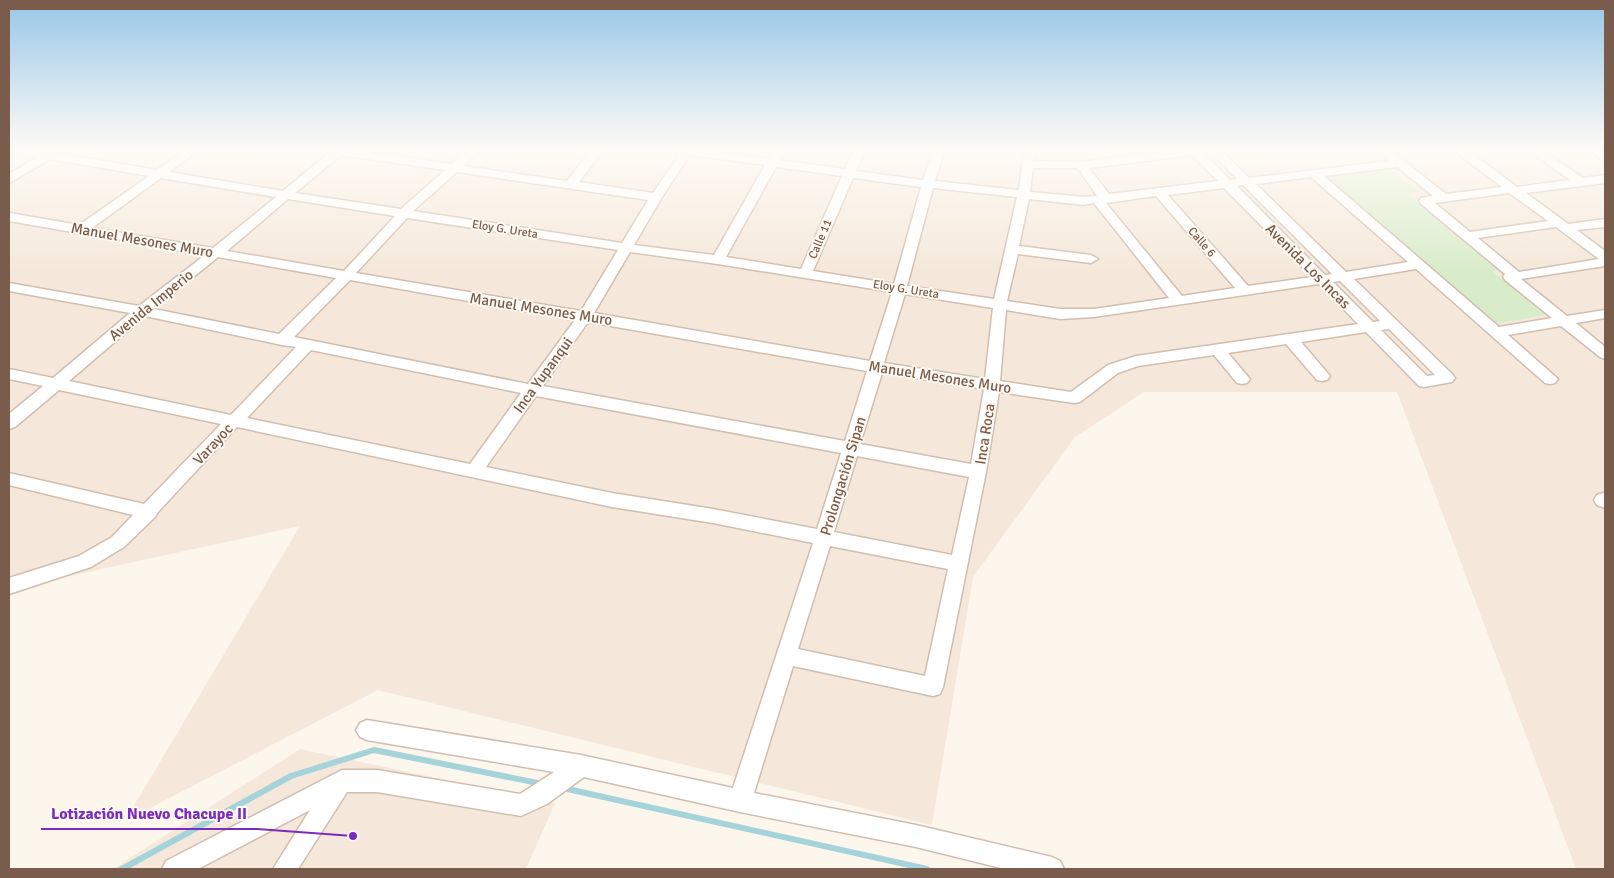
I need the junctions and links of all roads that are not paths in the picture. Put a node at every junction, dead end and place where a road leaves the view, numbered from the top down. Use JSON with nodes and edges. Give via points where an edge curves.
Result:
{"nodes":[{"id":1,"x":138,"y":190,"type":"edge"},
{"id":2,"x":261,"y":190,"type":"edge"},
{"id":3,"x":289,"y":190,"type":"edge"},
{"id":4,"x":431,"y":190,"type":"edge"},
{"id":5,"x":611,"y":190,"type":"edge"},
{"id":6,"x":661,"y":190,"type":"edge"},
{"id":7,"x":757,"y":190,"type":"edge"},
{"id":8,"x":841,"y":190,"type":"edge"},
{"id":9,"x":925,"y":190,"type":"edge"},
{"id":10,"x":975,"y":190,"type":"edge"},
{"id":11,"x":1025,"y":190,"type":"edge"},
{"id":12,"x":1096,"y":190,"type":"edge"},
{"id":13,"x":1186,"y":190,"type":"edge"},
{"id":14,"x":1233,"y":190,"type":"edge"},
{"id":15,"x":1254,"y":190,"type":"edge"},
{"id":16,"x":1333,"y":190,"type":"edge"},
{"id":17,"x":1433,"y":190,"type":"edge"},
{"id":18,"x":1513,"y":190,"type":"joint"},
{"id":19,"x":1160,"y":193,"type":"junction"},
{"id":20,"x":284,"y":194,"type":"junction"},
{"id":21,"x":1024,"y":196,"type":"junction"},
{"id":22,"x":656,"y":197,"type":"junction"},
{"id":23,"x":1443,"y":198,"type":"junction"},
{"id":24,"x":1102,"y":200,"type":"junction"},
{"id":25,"x":404,"y":213,"type":"junction"},
{"id":26,"x":9,"y":217,"type":"edge"},
{"id":27,"x":1605,"y":223,"type":"edge"},
{"id":28,"x":1562,"y":226,"type":"junction"},
{"id":29,"x":82,"y":230,"type":"junction"},
{"id":30,"x":1468,"y":236,"type":"junction"},
{"id":31,"x":627,"y":248,"type":"junction"},
{"id":32,"x":1012,"y":249,"type":"junction"},
{"id":33,"x":217,"y":252,"type":"junction"},
{"id":34,"x":1605,"y":257,"type":"edge"},
{"id":35,"x":1091,"y":259,"type":"dead end"},
{"id":36,"x":718,"y":260,"type":"junction"},
{"id":37,"x":1605,"y":262,"type":"edge"},
{"id":38,"x":1418,"y":265,"type":"junction"},
{"id":39,"x":805,"y":274,"type":"junction"},
{"id":40,"x":346,"y":276,"type":"junction"},
{"id":41,"x":1516,"y":276,"type":"junction"},
{"id":42,"x":1342,"y":277,"type":"junction"},
{"id":43,"x":1322,"y":280,"type":"junction"},
{"id":44,"x":9,"y":287,"type":"edge"},
{"id":45,"x":900,"y":288,"type":"junction"},
{"id":46,"x":1244,"y":290,"type":"junction"},
{"id":47,"x":1178,"y":300,"type":"junction"},
{"id":48,"x":1000,"y":303,"type":"junction"},
{"id":49,"x":142,"y":311,"type":"junction"},
{"id":50,"x":1605,"y":314,"type":"edge"},
{"id":51,"x":585,"y":316,"type":"junction"},
{"id":52,"x":1566,"y":321,"type":"junction"},
{"id":53,"x":1392,"y":324,"type":"junction"},
{"id":54,"x":1369,"y":327,"type":"junction"},
{"id":55,"x":1495,"y":332,"type":"junction"},
{"id":56,"x":1290,"y":339,"type":"junction"},
{"id":57,"x":282,"y":340,"type":"junction"},
{"id":58,"x":308,"y":345,"type":"junction"},
{"id":59,"x":1217,"y":349,"type":"junction"},
{"id":60,"x":1605,"y":354,"type":"edge"},
{"id":61,"x":876,"y":367,"type":"junction"},
{"id":62,"x":9,"y":374,"type":"edge"},
{"id":63,"x":1322,"y":376,"type":"dead end"},
{"id":64,"x":1242,"y":379,"type":"dead end"},
{"id":65,"x":1550,"y":379,"type":"dead end"},
{"id":66,"x":56,"y":383,"type":"junction"},
{"id":67,"x":992,"y":386,"type":"junction"},
{"id":68,"x":532,"y":390,"type":"junction"},
{"id":69,"x":234,"y":421,"type":"junction"},
{"id":70,"x":9,"y":423,"type":"edge"},
{"id":71,"x":852,"y":448,"type":"junction"},
{"id":72,"x":473,"y":472,"type":"junction"},
{"id":73,"x":978,"y":472,"type":"junction"},
{"id":74,"x":9,"y":479,"type":"edge"},
{"id":75,"x":149,"y":512,"type":"junction"},
{"id":76,"x":824,"y":538,"type":"junction"},
{"id":77,"x":959,"y":564,"type":"junction"},
{"id":78,"x":9,"y":586,"type":"edge"},
{"id":79,"x":787,"y":656,"type":"junction"},
{"id":80,"x":367,"y":730,"type":"dead end"},
{"id":81,"x":581,"y":766,"type":"junction"},
{"id":82,"x":342,"y":781,"type":"junction"},
{"id":83,"x":740,"y":801,"type":"junction"},
{"id":84,"x":174,"y":869,"type":"edge"},
{"id":85,"x":285,"y":869,"type":"edge"},
{"id":86,"x":1052,"y":869,"type":"edge"}],
"edges":[{"from":1,"to":29,"type":"street"},
{"from":2,"to":20,"type":"street","name":"Eloy G. Ureta"},
{"from":3,"to":20,"type":"street","name":"Avenida Imperio"},
{"from":4,"to":25,"type":"street"},
{"from":5,"to":22,"type":"street"},
{"from":6,"to":22,"type":"street","name":"Inca Yupanqui"},
{"from":7,"to":36,"type":"street"},
{"from":8,"to":39,"type":"street","name":"Calle 11"},
{"from":9,"to":45,"type":"street","name":"Prolongación Sipan"},
{"from":10,"to":21,"type":"street"},
{"from":11,"to":21,"type":"street","name":"Inca Roca"},
{"from":12,"to":24,"type":"street"},
{"from":13,"to":19,"type":"street"},
{"from":14,"to":43,"type":"street","name":"Avenida Los Incas"},
{"from":15,"to":42,"type":"street","name":"Avenida Los Incas"},
{"from":16,"to":38,"type":"street"},
{"from":17,"to":23,"type":"street"},
{"from":18,"to":23,"type":"street"},
{"from":18,"to":28,"type":"street"},
{"from":19,"to":24,"type":"street"},
{"from":19,"to":46,"type":"street","name":"Calle 6"},
{"from":20,"to":25,"type":"street","name":"Eloy G. Ureta"},
{"from":20,"to":33,"type":"street","name":"Avenida Imperio"},
{"from":21,"to":24,"type":"street"},
{"from":21,"to":32,"type":"street","name":"Inca Roca"},
{"from":22,"to":31,"type":"street","name":"Inca Yupanqui"},
{"from":23,"to":30,"type":"street","via":[[1425,201]]},
{"from":24,"to":47,"type":"street"},
{"from":25,"to":31,"type":"street","name":"Eloy G. Ureta"},
{"from":25,"to":40,"type":"street"},
{"from":26,"to":29,"type":"street","name":"Manuel Mesones Muro"},
{"from":27,"to":28,"type":"street"},
{"from":28,"to":30,"type":"street"},
{"from":28,"to":34,"type":"street"},
{"from":29,"to":33,"type":"street","name":"Manuel Mesones Muro"},
{"from":30,"to":41,"type":"street"},
{"from":31,"to":36,"type":"street","name":"Eloy G. Ureta"},
{"from":31,"to":51,"type":"street","name":"Inca Yupanqui"},
{"from":32,"to":35,"type":"street"},
{"from":32,"to":48,"type":"street","name":"Inca Roca"},
{"from":33,"to":40,"type":"street","name":"Manuel Mesones Muro"},
{"from":33,"to":49,"type":"street","name":"Avenida Imperio"},
{"from":36,"to":39,"type":"street","name":"Eloy G. Ureta"},
{"from":37,"to":41,"type":"street"},
{"from":38,"to":42,"type":"street","name":"Eloy G. Ureta"},
{"from":38,"to":55,"type":"street"},
{"from":39,"to":45,"type":"street","name":"Eloy G. Ureta"},
{"from":40,"to":51,"type":"street","name":"Manuel Mesones Muro"},
{"from":40,"to":57,"type":"street"},
{"from":41,"to":52,"type":"street","via":[[1510,277]]},
{"from":42,"to":43,"type":"street","name":"Eloy G. Ureta"},
{"from":42,"to":53,"type":"street","name":"Avenida Los Incas"},
{"from":43,"to":46,"type":"street","name":"Eloy G. Ureta"},
{"from":43,"to":54,"type":"street","name":"Avenida Los Incas"},
{"from":44,"to":49,"type":"street"},
{"from":45,"to":48,"type":"street","name":"Eloy G. Ureta"},
{"from":45,"to":61,"type":"street","name":"Prolongación Sipan"},
{"from":46,"to":47,"type":"street","name":"Eloy G. Ureta"},
{"from":47,"to":48,"type":"street","name":"Eloy G. Ureta","via":[[1094,313],[1060,314]]},
{"from":48,"to":67,"type":"street","name":"Inca Roca"},
{"from":49,"to":57,"type":"street"},
{"from":49,"to":66,"type":"street","name":"Avenida Imperio"},
{"from":50,"to":52,"type":"street"},
{"from":51,"to":61,"type":"street","name":"Manuel Mesones Muro"},
{"from":51,"to":68,"type":"street","name":"Inca Yupanqui"},
{"from":52,"to":55,"type":"street"},
{"from":52,"to":60,"type":"street"},
{"from":53,"to":54,"type":"street"},
{"from":53,"to":54,"type":"street","name":"Avenida Los Incas","via":[[1447,378],[1424,382]]},
{"from":54,"to":56,"type":"street"},
{"from":55,"to":65,"type":"street"},
{"from":56,"to":59,"type":"street"},
{"from":56,"to":63,"type":"street"},
{"from":57,"to":58,"type":"street"},
{"from":58,"to":68,"type":"street"},
{"from":58,"to":69,"type":"street","name":"Varayoc"},
{"from":59,"to":64,"type":"street"},
{"from":59,"to":67,"type":"street","name":"Manuel Mesones Muro","via":[[1113,369],[1074,398]]},
{"from":61,"to":67,"type":"street","name":"Manuel Mesones Muro"},
{"from":61,"to":71,"type":"street","name":"Prolongación Sipan"},
{"from":62,"to":66,"type":"street"},
{"from":66,"to":69,"type":"street"},
{"from":66,"to":70,"type":"street","name":"Avenida Imperio"},
{"from":67,"to":73,"type":"street","name":"Inca Roca"},
{"from":68,"to":71,"type":"street"},
{"from":68,"to":72,"type":"street","name":"Inca Yupanqui"},
{"from":69,"to":72,"type":"street"},
{"from":69,"to":75,"type":"street","name":"Varayoc"},
{"from":71,"to":73,"type":"street"},
{"from":71,"to":76,"type":"street","name":"Prolongación Sipan"},
{"from":72,"to":76,"type":"street"},
{"from":73,"to":77,"type":"street","name":"Inca Roca"},
{"from":74,"to":75,"type":"street"},
{"from":75,"to":78,"type":"street","name":"Varayoc","via":[[118,542],[85,562]]},
{"from":76,"to":77,"type":"street"},
{"from":76,"to":79,"type":"street","name":"Prolongación Sipan"},
{"from":77,"to":79,"type":"street","name":"Inca Roca","via":[[932,687]]},
{"from":79,"to":83,"type":"street","name":"Prolongación Sipan"},
{"from":80,"to":81,"type":"street"},
{"from":81,"to":82,"type":"street","via":[[521,805],[377,781]]},
{"from":81,"to":83,"type":"street"},
{"from":82,"to":84,"type":"street"},
{"from":82,"to":85,"type":"street"},
{"from":83,"to":86,"type":"street","via":[[916,836]]}]}
